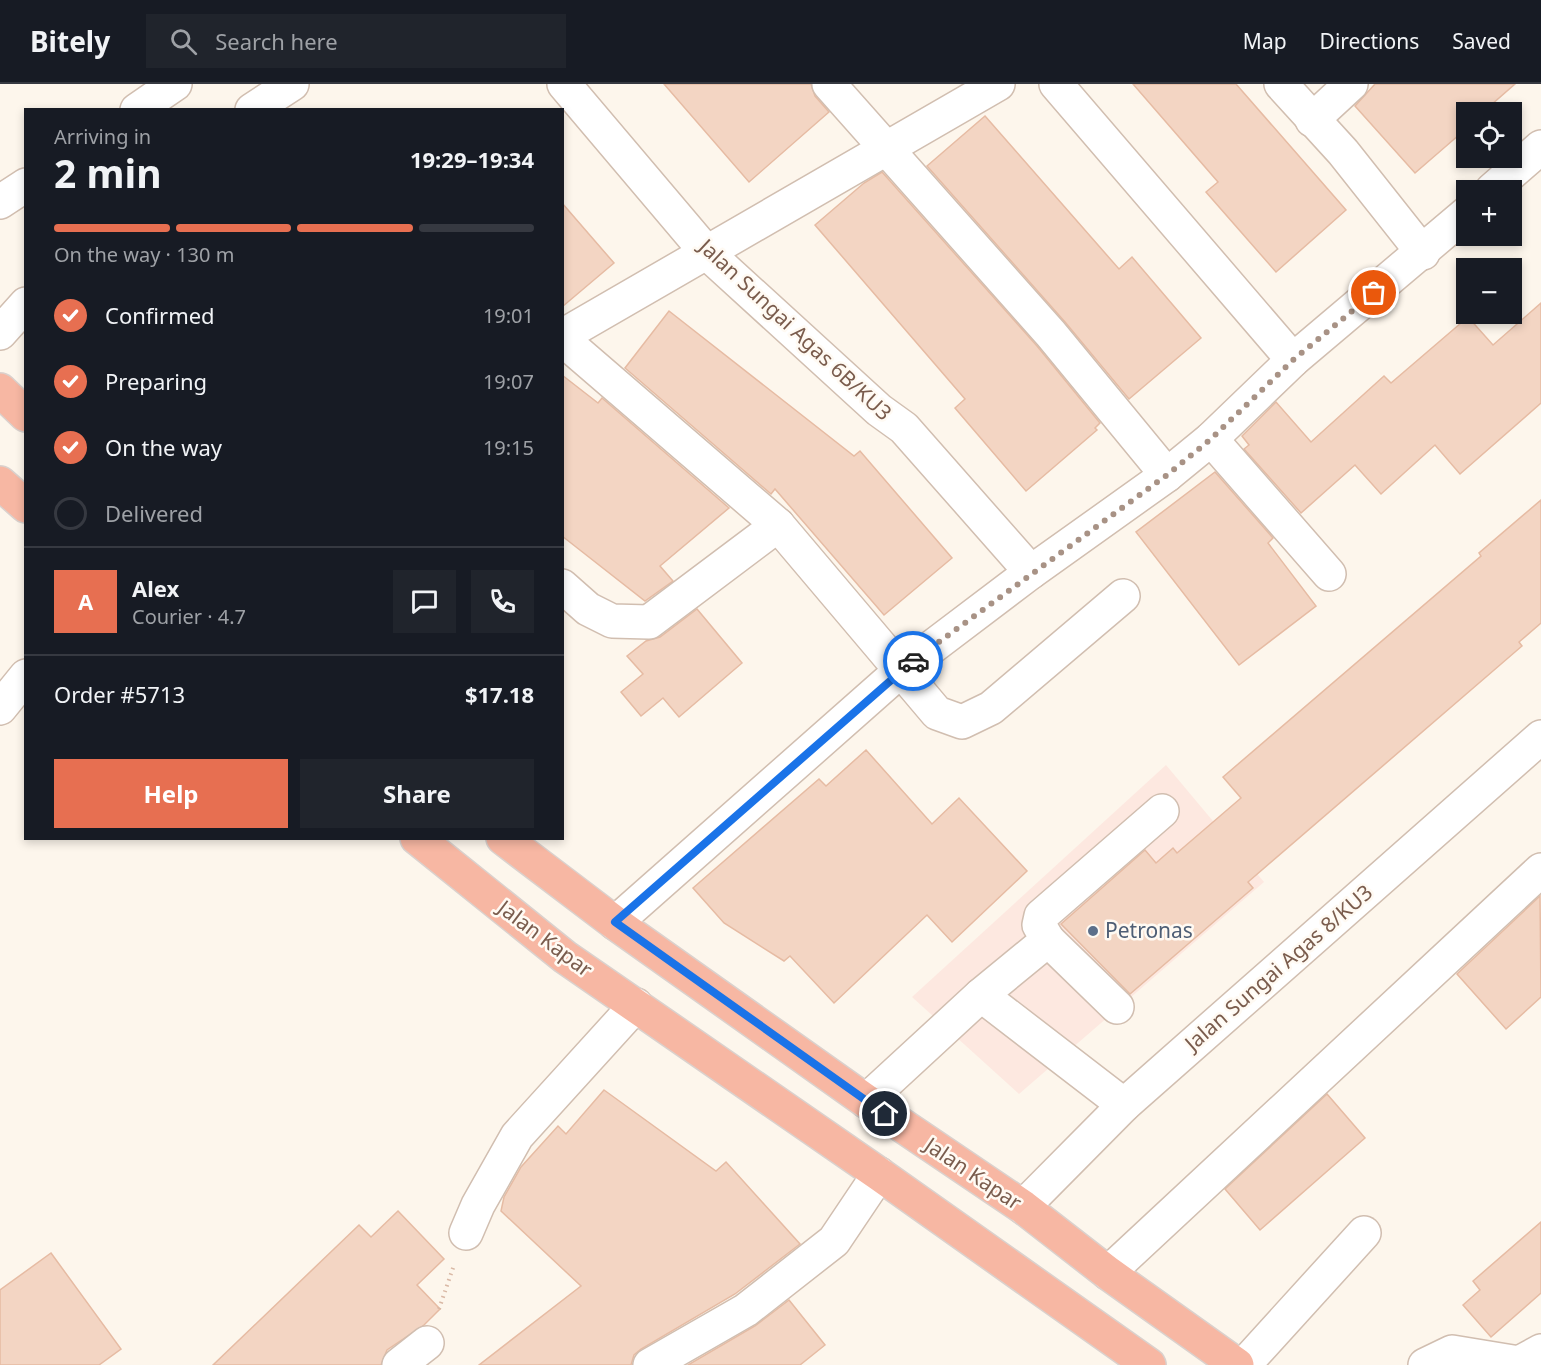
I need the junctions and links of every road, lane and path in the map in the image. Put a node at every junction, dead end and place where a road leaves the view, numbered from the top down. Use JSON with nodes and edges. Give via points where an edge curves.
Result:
{"nodes":[{"id":1,"x":175,"y":84,"type":"edge"},
{"id":2,"x":292,"y":84,"type":"edge"},
{"id":3,"x":564,"y":84,"type":"edge"},
{"id":4,"x":829,"y":84,"type":"edge"},
{"id":5,"x":998,"y":84,"type":"edge"},
{"id":6,"x":1056,"y":84,"type":"edge"},
{"id":7,"x":1281,"y":84,"type":"edge"},
{"id":8,"x":1351,"y":84,"type":"edge"},
{"id":9,"x":140,"y":108,"type":"edge"},
{"id":10,"x":255,"y":108,"type":"edge"},
{"id":11,"x":1312,"y":120,"type":"junction"},
{"id":12,"x":1541,"y":147,"type":"edge"},
{"id":13,"x":887,"y":148,"type":"junction"},
{"id":14,"x":1503,"y":180,"type":"edge"},
{"id":15,"x":24,"y":186,"type":"edge"},
{"id":16,"x":0,"y":202,"type":"edge"},
{"id":17,"x":1456,"y":223,"type":"edge"},
{"id":18,"x":707,"y":253,"type":"junction"},
{"id":19,"x":1423,"y":253,"type":"junction"},
{"id":20,"x":24,"y":306,"type":"edge"},
{"id":21,"x":0,"y":333,"type":"edge"},
{"id":22,"x":564,"y":337,"type":"edge"},
{"id":23,"x":564,"y":340,"type":"edge"},
{"id":24,"x":1293,"y":360,"type":"junction"},
{"id":25,"x":0,"y":390,"type":"edge"},
{"id":26,"x":24,"y":413,"type":"edge"},
{"id":27,"x":1211,"y":439,"type":"junction"},
{"id":28,"x":1167,"y":475,"type":"junction"},
{"id":29,"x":0,"y":483,"type":"edge"},
{"id":30,"x":24,"y":504,"type":"edge"},
{"id":31,"x":778,"y":525,"type":"junction"},
{"id":32,"x":1031,"y":572,"type":"junction"},
{"id":33,"x":1329,"y":574,"type":"dead end"},
{"id":34,"x":564,"y":588,"type":"edge"},
{"id":35,"x":1123,"y":596,"type":"dead end"},
{"id":36,"x":899,"y":672,"type":"junction"},
{"id":37,"x":24,"y":678,"type":"edge"},
{"id":38,"x":0,"y":708,"type":"edge"},
{"id":39,"x":1541,"y":736,"type":"edge"},
{"id":40,"x":1162,"y":811,"type":"dead end"},
{"id":41,"x":419,"y":840,"type":"edge"},
{"id":42,"x":506,"y":840,"type":"edge"},
{"id":43,"x":1541,"y":870,"type":"edge"},
{"id":44,"x":615,"y":922,"type":"junction"},
{"id":45,"x":1048,"y":940,"type":"junction"},
{"id":46,"x":981,"y":995,"type":"junction"},
{"id":47,"x":636,"y":1005,"type":"junction"},
{"id":48,"x":1117,"y":1007,"type":"dead end"},
{"id":49,"x":866,"y":1101,"type":"junction"},
{"id":50,"x":1124,"y":1105,"type":"junction"},
{"id":51,"x":879,"y":1174,"type":"junction"},
{"id":52,"x":1023,"y":1207,"type":"junction"},
{"id":53,"x":466,"y":1233,"type":"joint"},
{"id":54,"x":1364,"y":1233,"type":"dead end"},
{"id":55,"x":1108,"y":1273,"type":"junction"},
{"id":56,"x":427,"y":1343,"type":"joint"},
{"id":57,"x":1130,"y":1359,"type":"edge"},
{"id":58,"x":1526,"y":1359,"type":"edge"},
{"id":59,"x":399,"y":1365,"type":"edge"},
{"id":60,"x":650,"y":1365,"type":"edge"},
{"id":61,"x":1237,"y":1365,"type":"edge"},
{"id":62,"x":1244,"y":1365,"type":"edge"},
{"id":63,"x":1425,"y":1365,"type":"edge"}],
"edges":[{"from":1,"to":9,"type":"street"},
{"from":2,"to":10,"type":"street"},
{"from":3,"to":18,"type":"street","name":"Jalan Sungai Agas 6B/KU3"},
{"from":4,"to":13,"type":"street"},
{"from":5,"to":13,"type":"street"},
{"from":6,"to":24,"type":"street"},
{"from":7,"to":11,"type":"street"},
{"from":8,"to":11,"type":"street"},
{"from":11,"to":19,"type":"street","via":[[1343,152]]},
{"from":12,"to":14,"type":"street"},
{"from":13,"to":18,"type":"street"},
{"from":13,"to":28,"type":"street","via":[[1051,334]]},
{"from":15,"to":16,"type":"street"},
{"from":17,"to":19,"type":"street"},
{"from":18,"to":22,"type":"street"},
{"from":18,"to":32,"type":"street","name":"Jalan Sungai Agas 6B/KU3","via":[[879,410],[904,428]]},
{"from":19,"to":24,"type":"street"},
{"from":20,"to":21,"type":"street"},
{"from":23,"to":31,"type":"street"},
{"from":24,"to":27,"type":"street"},
{"from":25,"to":26,"type":"highway"},
{"from":27,"to":28,"type":"street"},
{"from":27,"to":33,"type":"street"},
{"from":28,"to":32,"type":"street"},
{"from":29,"to":30,"type":"highway"},
{"from":31,"to":34,"type":"street","via":[[650,622],[612,621],[588,609]]},
{"from":31,"to":36,"type":"street"},
{"from":32,"to":36,"type":"street"},
{"from":35,"to":36,"type":"street","via":[[991,708],[962,723],[937,713]]},
{"from":36,"to":44,"type":"street"},
{"from":37,"to":38,"type":"street"},
{"from":39,"to":50,"type":"street","name":"Jalan Sungai Agas 8/KU3"},
{"from":40,"to":45,"type":"street","via":[[1041,916],[1039,925]]},
{"from":41,"to":47,"type":"highway","name":"Jalan Kapar","via":[[565,957]]},
{"from":42,"to":44,"type":"highway","name":"Jalan Kapar"},
{"from":43,"to":55,"type":"street"},
{"from":44,"to":49,"type":"highway","name":"Jalan Kapar"},
{"from":45,"to":46,"type":"street"},
{"from":45,"to":48,"type":"street"},
{"from":46,"to":49,"type":"street"},
{"from":46,"to":50,"type":"street"},
{"from":47,"to":51,"type":"highway","name":"Jalan Kapar"},
{"from":47,"to":53,"type":"street","via":[[517,1136]]},
{"from":49,"to":52,"type":"highway","name":"Jalan Kapar"},
{"from":50,"to":52,"type":"street","name":"Jalan Sungai Agas 8/KU3"},
{"from":51,"to":57,"type":"highway","name":"Jalan Kapar"},
{"from":51,"to":60,"type":"street","via":[[834,1241],[746,1310]]},
{"from":52,"to":55,"type":"highway","name":"Jalan Kapar"},
{"from":53,"to":56,"type":"path"},
{"from":54,"to":62,"type":"street"},
{"from":55,"to":61,"type":"highway","name":"Jalan Kapar"},
{"from":56,"to":59,"type":"street"},
{"from":58,"to":63,"type":"street","via":[[1452,1352]]}]}
